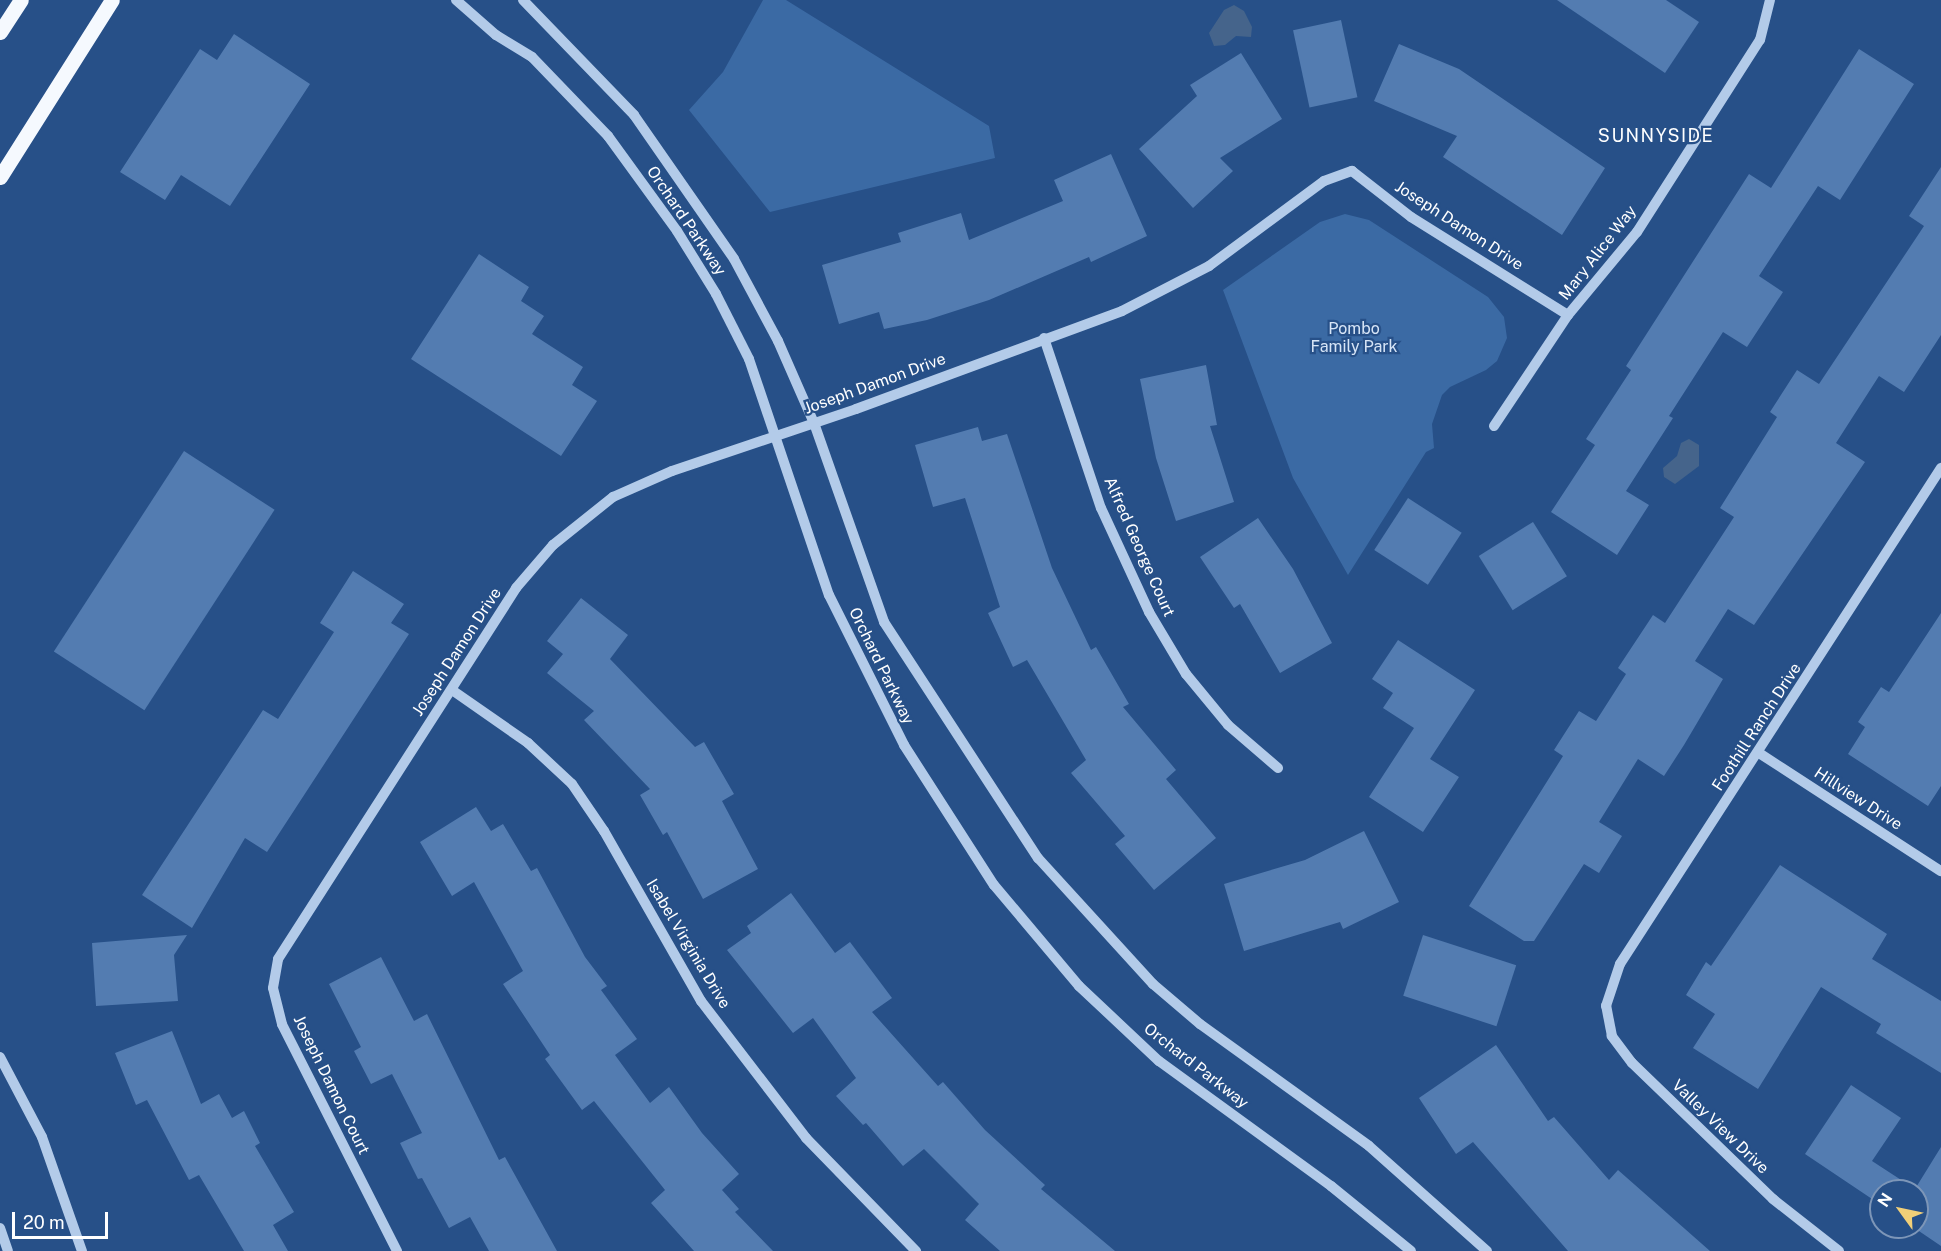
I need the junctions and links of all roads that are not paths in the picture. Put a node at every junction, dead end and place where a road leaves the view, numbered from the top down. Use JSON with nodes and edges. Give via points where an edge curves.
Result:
{"nodes":[{"id":1,"x":21,"y":0,"type":"edge"},
{"id":2,"x":112,"y":0,"type":"edge"},
{"id":3,"x":456,"y":0,"type":"edge"},
{"id":4,"x":523,"y":0,"type":"edge"},
{"id":5,"x":1770,"y":0,"type":"edge"},
{"id":6,"x":0,"y":32,"type":"edge"},
{"id":7,"x":0,"y":177,"type":"edge"},
{"id":8,"x":1568,"y":315,"type":"junction"},
{"id":9,"x":1044,"y":338,"type":"junction"},
{"id":10,"x":814,"y":423,"type":"junction"},
{"id":11,"x":1494,"y":426,"type":"dead end"},
{"id":12,"x":777,"y":434,"type":"junction"},
{"id":13,"x":1941,"y":468,"type":"edge"},
{"id":14,"x":452,"y":690,"type":"junction"},
{"id":15,"x":1759,"y":753,"type":"junction"},
{"id":16,"x":1278,"y":768,"type":"dead end"},
{"id":17,"x":1941,"y":871,"type":"edge"},
{"id":18,"x":316,"y":900,"type":"joint"},
{"id":19,"x":1606,"y":1006,"type":"joint"},
{"id":20,"x":0,"y":1057,"type":"edge"},
{"id":21,"x":0,"y":1228,"type":"edge"},
{"id":22,"x":8,"y":1251,"type":"edge"},
{"id":23,"x":82,"y":1251,"type":"edge"},
{"id":24,"x":397,"y":1251,"type":"edge"},
{"id":25,"x":916,"y":1251,"type":"edge"},
{"id":26,"x":1411,"y":1251,"type":"edge"},
{"id":27,"x":1487,"y":1251,"type":"edge"},
{"id":28,"x":1839,"y":1251,"type":"edge"}],
"edges":[{"from":1,"to":6,"type":"main road"},
{"from":2,"to":7,"type":"main road"},
{"from":3,"to":12,"type":"street","name":"Orchard Parkway","via":[[541,66],[608,136],[644,183],[716,294],[749,359]]},
{"from":4,"to":10,"type":"street","name":"Orchard Parkway","via":[[634,115],[691,192],[756,300]]},
{"from":5,"to":8,"type":"street","name":"Mary Alice Way","via":[[1760,40],[1637,232]]},
{"from":8,"to":9,"type":"street","name":"Joseph Damon Drive","via":[[1411,217],[1352,171],[1324,181],[1209,266],[1122,310]]},
{"from":8,"to":11,"type":"street","name":"Mary Alice Way"},
{"from":9,"to":10,"type":"street","name":"Joseph Damon Drive"},
{"from":9,"to":16,"type":"street","name":"Alfred George Court","via":[[1101,508],[1149,612],[1186,674],[1228,725]]},
{"from":10,"to":12,"type":"street","name":"Joseph Damon Drive"},
{"from":10,"to":27,"type":"street","name":"Orchard Parkway","via":[[884,622],[1038,858],[1161,990],[1200,1024],[1369,1146]]},
{"from":12,"to":14,"type":"street","name":"Joseph Damon Drive","via":[[672,471],[613,497],[553,545],[516,588]]},
{"from":12,"to":26,"type":"street","name":"Orchard Parkway","via":[[829,595],[904,745],[994,885],[1079,986],[1159,1061],[1331,1186]]},
{"from":13,"to":15,"type":"street","name":"Foothill Ranch Drive"},
{"from":14,"to":18,"type":"street","name":"Joseph Damon Drive"},
{"from":14,"to":25,"type":"street","name":"Isabel Virginia Drive","via":[[528,743],[572,784],[604,831],[701,1001],[806,1138]]},
{"from":15,"to":17,"type":"street","name":"Hillview Drive"},
{"from":15,"to":19,"type":"street","name":"Foothill Ranch Drive","via":[[1620,964]]},
{"from":18,"to":24,"type":"street","name":"Joseph Damon Court","via":[[278,959],[273,988],[282,1024]]},
{"from":19,"to":28,"type":"street","name":"Valley View Drive","via":[[1612,1036],[1632,1063],[1773,1199]]},
{"from":20,"to":23,"type":"street","via":[[42,1137]]},
{"from":21,"to":22,"type":"street"}]}
